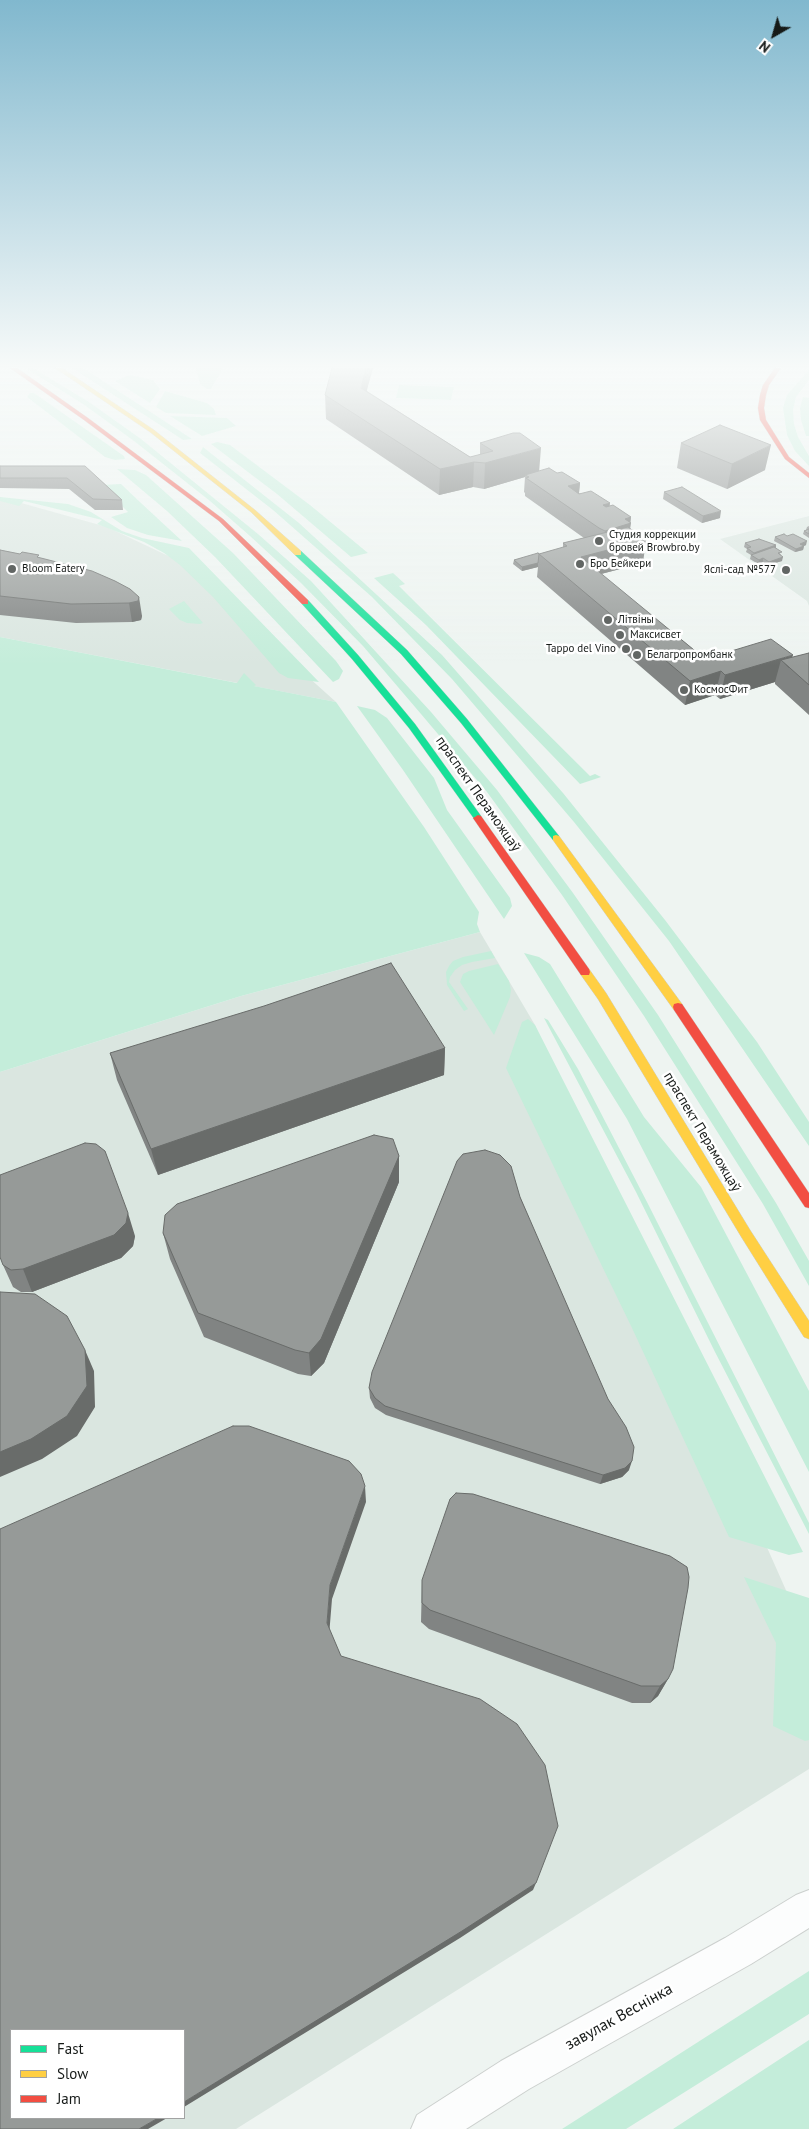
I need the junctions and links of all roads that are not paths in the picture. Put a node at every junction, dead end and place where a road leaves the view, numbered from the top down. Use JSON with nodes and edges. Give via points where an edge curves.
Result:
{"nodes":[{"id":1,"x":151,"y":467,"type":"edge"},
{"id":2,"x":200,"y":467,"type":"edge"},
{"id":3,"x":798,"y":467,"type":"edge"},
{"id":4,"x":809,"y":476,"type":"edge"},
{"id":5,"x":809,"y":1203,"type":"edge"},
{"id":6,"x":809,"y":1333,"type":"edge"},
{"id":7,"x":809,"y":1908,"type":"edge"},
{"id":8,"x":431,"y":2129,"type":"edge"}],
"edges":[{"from":1,"to":6,"type":"main road","name":"праспект Пераможцаў","via":[[221,520],[298,594],[412,726],[602,996]]},
{"from":2,"to":5,"type":"main road","via":[[246,505],[404,652],[464,721],[543,821],[657,976]]},
{"from":3,"to":4,"type":"main road"},
{"from":7,"to":8,"type":"street","name":"завулак Веснінка","via":[[515,2075]]}]}
